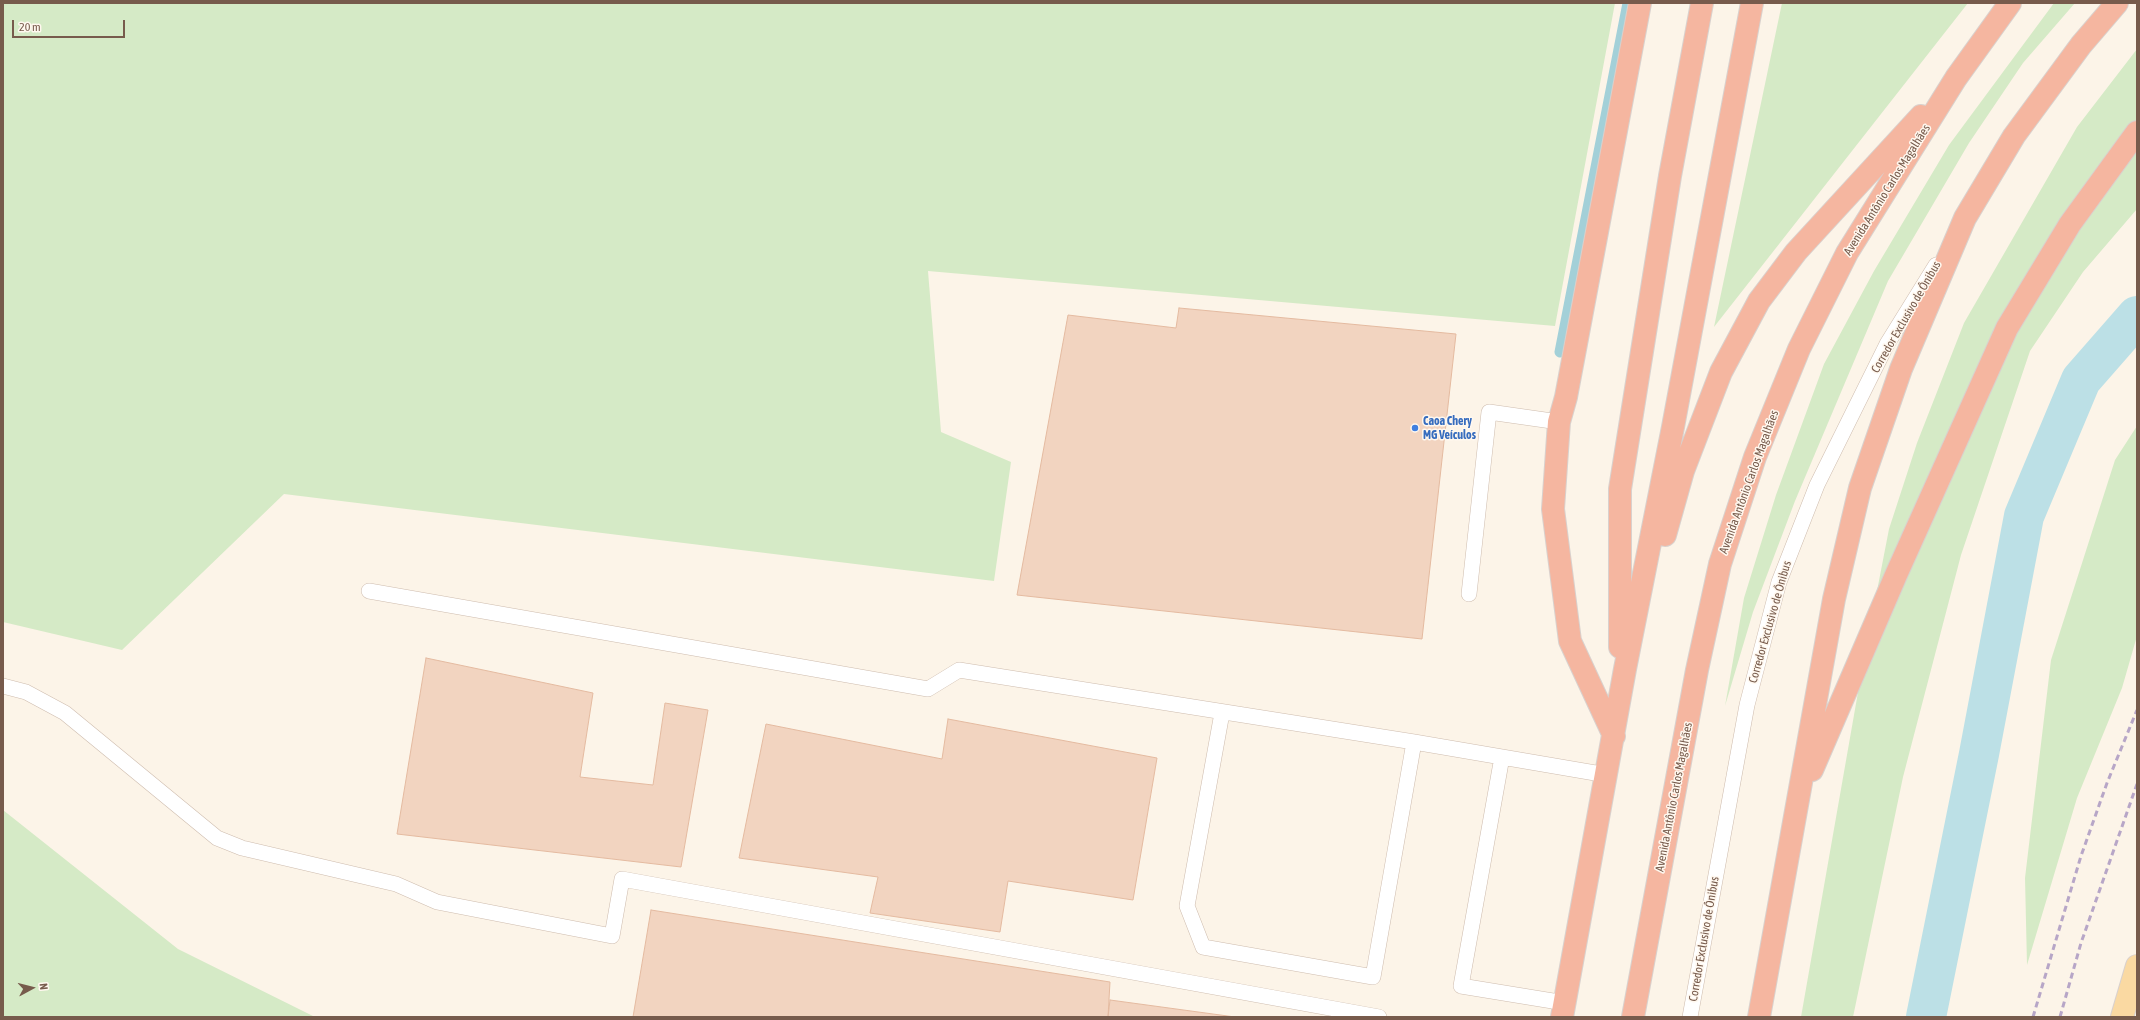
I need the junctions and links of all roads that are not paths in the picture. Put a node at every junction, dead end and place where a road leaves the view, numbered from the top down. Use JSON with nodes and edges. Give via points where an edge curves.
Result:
{"nodes":[{"id":1,"x":1640,"y":3,"type":"edge"},
{"id":2,"x":1702,"y":3,"type":"edge"},
{"id":3,"x":1752,"y":3,"type":"edge"},
{"id":4,"x":2010,"y":3,"type":"edge"},
{"id":5,"x":2117,"y":3,"type":"edge"},
{"id":6,"x":1956,"y":78,"type":"junction"},
{"id":7,"x":2137,"y":132,"type":"edge"},
{"id":8,"x":1965,"y":218,"type":"junction"},
{"id":9,"x":1559,"y":422,"type":"junction"},
{"id":10,"x":368,"y":591,"type":"dead end"},
{"id":11,"x":1469,"y":594,"type":"dead end"},
{"id":12,"x":1625,"y":669,"type":"junction"},
{"id":13,"x":3,"y":686,"type":"edge"},
{"id":14,"x":1620,"y":701,"type":"junction"},
{"id":15,"x":1222,"y":713,"type":"junction"},
{"id":16,"x":1614,"y":736,"type":"junction"},
{"id":17,"x":1414,"y":742,"type":"junction"},
{"id":18,"x":1502,"y":757,"type":"junction"},
{"id":19,"x":1607,"y":775,"type":"junction"},
{"id":20,"x":1797,"y":804,"type":"junction"},
{"id":21,"x":2137,"y":966,"type":"edge"},
{"id":22,"x":1564,"y":1010,"type":"edge"},
{"id":23,"x":1379,"y":1017,"type":"edge"},
{"id":24,"x":1633,"y":1017,"type":"edge"},
{"id":25,"x":1690,"y":1017,"type":"edge"},
{"id":26,"x":1759,"y":1017,"type":"edge"},
{"id":27,"x":2122,"y":1017,"type":"edge"}],
"edges":[{"from":1,"to":9,"type":"highway"},
{"from":2,"to":14,"type":"highway","via":[[1670,176],[1620,489]]},
{"from":3,"to":12,"type":"highway","via":[[1673,428]]},
{"from":4,"to":6,"type":"highway","name":"Avenida Antônio Carlos Magalhães"},
{"from":5,"to":8,"type":"highway","via":[[2081,45],[2014,136]]},
{"from":6,"to":12,"type":"highway","via":[[1814,232],[1759,302],[1721,372],[1686,464]]},
{"from":6,"to":24,"type":"highway","name":"Avenida Antônio Carlos Magalhães","via":[[1847,253],[1799,349],[1755,457],[1720,564],[1697,670]]},
{"from":7,"to":20,"type":"highway","via":[[2070,224],[2007,328]]},
{"from":8,"to":20,"type":"highway","via":[[1901,369],[1860,488],[1834,598]]},
{"from":8,"to":25,"type":"lane","name":"Corredor Exclusivo de Ônibus","via":[[1888,344],[1817,485],[1779,582],[1747,705]]},
{"from":9,"to":11,"type":"lane","via":[[1489,412]]},
{"from":9,"to":16,"type":"highway","via":[[1553,509],[1570,641]]},
{"from":10,"to":15,"type":"lane","via":[[928,689],[959,670]]},
{"from":12,"to":14,"type":"highway"},
{"from":13,"to":23,"type":"lane","via":[[26,692],[65,713],[217,838],[242,848],[396,884],[437,902],[612,936],[622,879]]},
{"from":14,"to":16,"type":"highway"},
{"from":15,"to":17,"type":"lane"},
{"from":15,"to":17,"type":"lane","via":[[1187,906],[1203,947],[1373,977]]},
{"from":16,"to":19,"type":"highway"},
{"from":17,"to":18,"type":"lane"},
{"from":18,"to":19,"type":"lane"},
{"from":18,"to":22,"type":"lane","via":[[1461,986]]},
{"from":19,"to":22,"type":"highway"},
{"from":20,"to":26,"type":"highway"},
{"from":21,"to":27,"type":"main road"}]}
